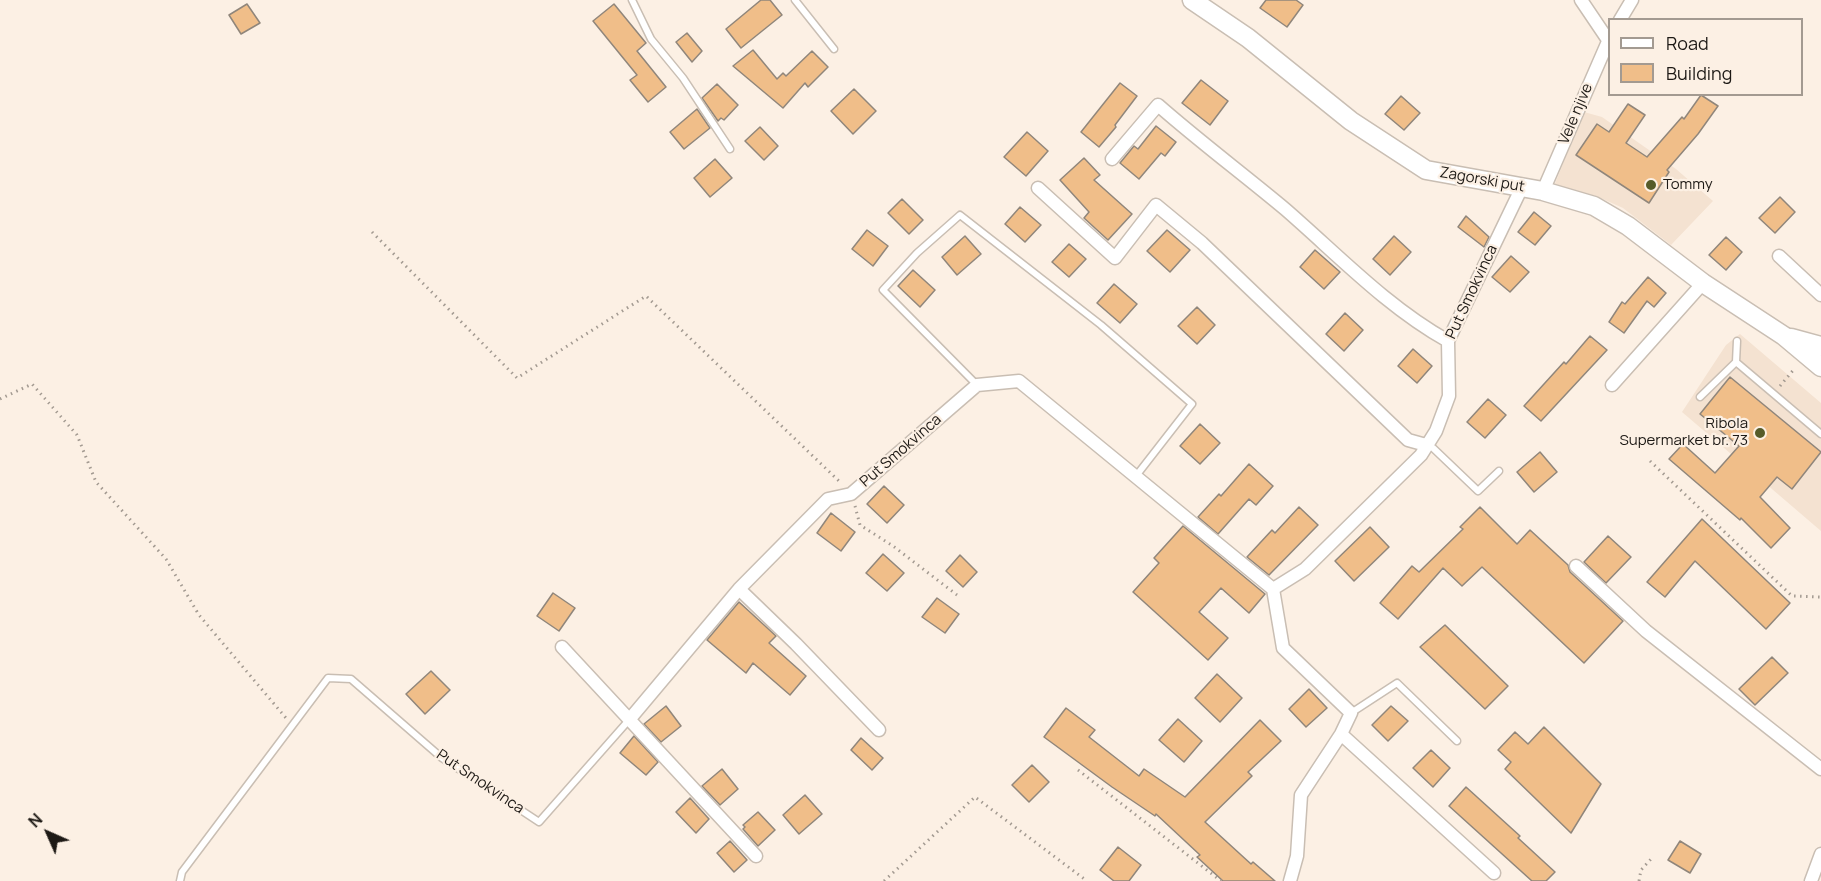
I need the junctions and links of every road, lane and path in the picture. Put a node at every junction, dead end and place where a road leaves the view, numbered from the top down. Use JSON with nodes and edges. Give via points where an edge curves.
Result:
{"nodes":[{"id":1,"x":632,"y":0,"type":"edge"},
{"id":2,"x":795,"y":0,"type":"edge"},
{"id":3,"x":1192,"y":0,"type":"edge"},
{"id":4,"x":1581,"y":0,"type":"edge"},
{"id":5,"x":1632,"y":0,"type":"edge"},
{"id":6,"x":1621,"y":18,"type":"edge"},
{"id":7,"x":1608,"y":38,"type":"edge"},
{"id":8,"x":1608,"y":41,"type":"edge"},
{"id":9,"x":834,"y":49,"type":"dead end"},
{"id":10,"x":730,"y":149,"type":"dead end"},
{"id":11,"x":1112,"y":159,"type":"dead end"},
{"id":12,"x":1522,"y":187,"type":"junction"},
{"id":13,"x":1038,"y":188,"type":"dead end"},
{"id":14,"x":1543,"y":191,"type":"junction"},
{"id":15,"x":372,"y":232,"type":"dead end"},
{"id":16,"x":1779,"y":256,"type":"dead end"},
{"id":17,"x":1702,"y":283,"type":"junction"},
{"id":18,"x":1821,"y":295,"type":"edge"},
{"id":19,"x":1784,"y":336,"type":"junction"},
{"id":20,"x":1448,"y":340,"type":"junction"},
{"id":21,"x":1737,"y":341,"type":"dead end"},
{"id":22,"x":1821,"y":346,"type":"edge"},
{"id":23,"x":1736,"y":362,"type":"junction"},
{"id":24,"x":1821,"y":367,"type":"edge"},
{"id":25,"x":1794,"y":369,"type":"dead end"},
{"id":26,"x":1786,"y":379,"type":"dead end"},
{"id":27,"x":977,"y":385,"type":"junction"},
{"id":28,"x":1612,"y":385,"type":"dead end"},
{"id":29,"x":1700,"y":397,"type":"dead end"},
{"id":30,"x":0,"y":399,"type":"edge"},
{"id":31,"x":1821,"y":434,"type":"edge"},
{"id":32,"x":1426,"y":445,"type":"junction"},
{"id":33,"x":1650,"y":460,"type":"dead end"},
{"id":34,"x":1499,"y":471,"type":"dead end"},
{"id":35,"x":1136,"y":477,"type":"junction"},
{"id":36,"x":851,"y":494,"type":"junction"},
{"id":37,"x":1576,"y":566,"type":"dead end"},
{"id":38,"x":739,"y":589,"type":"junction"},
{"id":39,"x":1273,"y":589,"type":"junction"},
{"id":40,"x":957,"y":595,"type":"dead end"},
{"id":41,"x":1821,"y":597,"type":"edge"},
{"id":42,"x":562,"y":647,"type":"dead end"},
{"id":43,"x":1351,"y":713,"type":"junction"},
{"id":44,"x":629,"y":720,"type":"junction"},
{"id":45,"x":292,"y":725,"type":"junction"},
{"id":46,"x":879,"y":730,"type":"dead end"},
{"id":47,"x":1341,"y":734,"type":"junction"},
{"id":48,"x":1457,"y":741,"type":"dead end"},
{"id":49,"x":1821,"y":769,"type":"edge"},
{"id":50,"x":1078,"y":770,"type":"dead end"},
{"id":51,"x":1821,"y":854,"type":"edge"},
{"id":52,"x":756,"y":856,"type":"dead end"},
{"id":53,"x":1651,"y":859,"type":"dead end"},
{"id":54,"x":1494,"y":873,"type":"dead end"},
{"id":55,"x":180,"y":881,"type":"edge"},
{"id":56,"x":885,"y":881,"type":"edge"},
{"id":57,"x":1087,"y":881,"type":"edge"},
{"id":58,"x":1221,"y":881,"type":"edge"},
{"id":59,"x":1290,"y":881,"type":"edge"},
{"id":60,"x":1639,"y":881,"type":"edge"},
{"id":61,"x":1811,"y":881,"type":"edge"}],
"edges":[{"from":1,"to":10,"type":"lane","via":[[651,39],[683,78]]},
{"from":2,"to":9,"type":"lane"},
{"from":3,"to":12,"type":"main road","name":"Zagorski put","via":[[1248,38],[1351,121],[1426,170]]},
{"from":4,"to":7,"type":"street"},
{"from":5,"to":6,"type":"street"},
{"from":8,"to":14,"type":"street","name":"Vele njive"},
{"from":11,"to":20,"type":"street","via":[[1158,105],[1365,280]]},
{"from":12,"to":14,"type":"main road","name":"Zagorski put"},
{"from":12,"to":20,"type":"street","name":"Put Smokvinca"},
{"from":13,"to":32,"type":"street","via":[[1115,258],[1156,205],[1202,243],[1408,440]]},
{"from":14,"to":17,"type":"main road","name":"Zagorski put","via":[[1594,206],[1628,226]]},
{"from":15,"to":36,"type":"path","via":[[517,378],[646,296]]},
{"from":16,"to":18,"type":"street"},
{"from":17,"to":19,"type":"main road","name":"Zagorski put"},
{"from":17,"to":28,"type":"street"},
{"from":19,"to":22,"type":"main road"},
{"from":19,"to":24,"type":"main road"},
{"from":20,"to":32,"type":"street","name":"Put Smokvinca","via":[[1449,396],[1436,431]]},
{"from":21,"to":23,"type":"lane"},
{"from":23,"to":29,"type":"lane"},
{"from":23,"to":31,"type":"lane"},
{"from":25,"to":26,"type":"path"},
{"from":27,"to":35,"type":"street","via":[[1019,381]]},
{"from":27,"to":35,"type":"lane","via":[[883,290],[960,215],[1101,325],[1192,404]]},
{"from":27,"to":36,"type":"street","name":"Put Smokvinca"},
{"from":30,"to":45,"type":"path","via":[[32,384],[77,435],[96,482],[166,559],[199,615]]},
{"from":32,"to":34,"type":"lane","via":[[1478,491]]},
{"from":32,"to":39,"type":"street","name":"Put Smokvinca","via":[[1305,569]]},
{"from":33,"to":41,"type":"path","via":[[1792,596]]},
{"from":35,"to":39,"type":"street"},
{"from":36,"to":38,"type":"street","name":"Put Smokvinca","via":[[828,499]]},
{"from":36,"to":40,"type":"path","via":[[860,525]]},
{"from":37,"to":49,"type":"street","via":[[1646,631]]},
{"from":38,"to":44,"type":"street","name":"Put Smokvinca"},
{"from":38,"to":46,"type":"street"},
{"from":39,"to":43,"type":"street","via":[[1283,648]]},
{"from":42,"to":44,"type":"street"},
{"from":43,"to":47,"type":"street"},
{"from":43,"to":48,"type":"lane","via":[[1397,683]]},
{"from":44,"to":45,"type":"lane","name":"Put Smokvinca","via":[[539,822],[442,758],[351,679],[328,678]]},
{"from":44,"to":52,"type":"street"},
{"from":45,"to":55,"type":"lane","name":"Put Smokvinca","via":[[182,872]]},
{"from":47,"to":54,"type":"street"},
{"from":47,"to":59,"type":"street","via":[[1301,795],[1297,856]]},
{"from":50,"to":58,"type":"path"},
{"from":51,"to":61,"type":"street"},
{"from":53,"to":60,"type":"path","via":[[1641,870]]},
{"from":56,"to":57,"type":"path","via":[[975,797]]}]}
